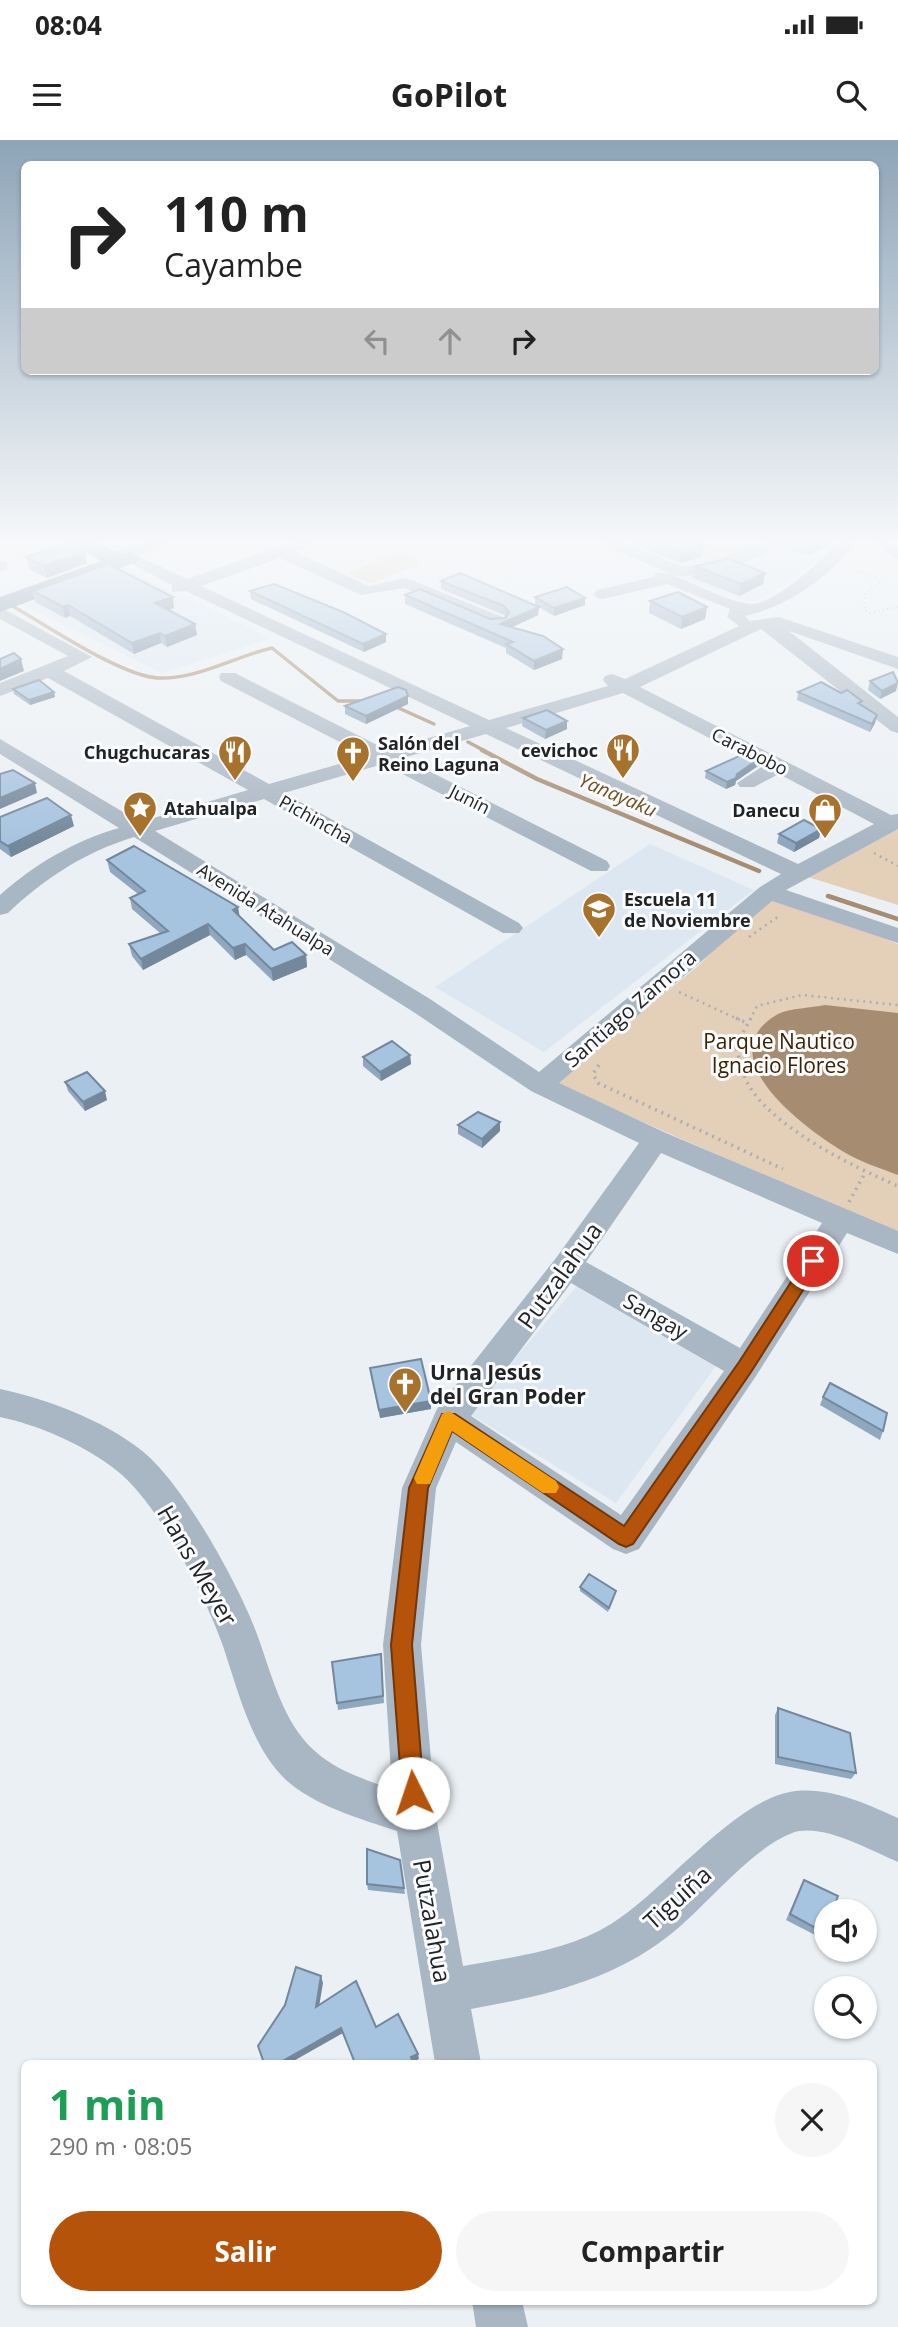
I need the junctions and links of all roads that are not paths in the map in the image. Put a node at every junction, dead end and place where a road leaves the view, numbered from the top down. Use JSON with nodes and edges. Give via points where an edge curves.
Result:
{"nodes":[{"id":1,"x":52,"y":640,"type":"edge"},
{"id":2,"x":290,"y":640,"type":"edge"},
{"id":3,"x":705,"y":640,"type":"edge"},
{"id":4,"x":786,"y":640,"type":"edge"},
{"id":5,"x":828,"y":640,"type":"edge"},
{"id":6,"x":898,"y":663,"type":"edge"},
{"id":7,"x":48,"y":670,"type":"junction"},
{"id":8,"x":228,"y":677,"type":"dead end"},
{"id":9,"x":616,"y":683,"type":"junction"},
{"id":10,"x":0,"y":690,"type":"edge"},
{"id":11,"x":472,"y":726,"type":"junction"},
{"id":12,"x":898,"y":727,"type":"edge"},
{"id":13,"x":0,"y":745,"type":"edge"},
{"id":14,"x":379,"y":752,"type":"junction"},
{"id":15,"x":779,"y":766,"type":"junction"},
{"id":16,"x":7,"y":770,"type":"edge"},
{"id":17,"x":747,"y":783,"type":"dead end"},
{"id":18,"x":260,"y":787,"type":"junction"},
{"id":19,"x":895,"y":822,"type":"edge"},
{"id":20,"x":121,"y":827,"type":"junction"},
{"id":21,"x":599,"y":866,"type":"dead end"},
{"id":22,"x":0,"y":880,"type":"edge"},
{"id":23,"x":784,"y":881,"type":"junction"},
{"id":24,"x":0,"y":908,"type":"edge"},
{"id":25,"x":511,"y":928,"type":"dead end"},
{"id":26,"x":898,"y":936,"type":"edge"},
{"id":27,"x":534,"y":1082,"type":"junction"},
{"id":28,"x":656,"y":1140,"type":"junction"},
{"id":29,"x":848,"y":1205,"type":"junction"},
{"id":30,"x":898,"y":1243,"type":"edge"},
{"id":31,"x":567,"y":1266,"type":"junction"},
{"id":32,"x":745,"y":1367,"type":"junction"},
{"id":33,"x":0,"y":1404,"type":"edge"},
{"id":34,"x":449,"y":1419,"type":"junction"},
{"id":35,"x":415,"y":1817,"type":"junction"},
{"id":36,"x":898,"y":1841,"type":"edge"},
{"id":37,"x":445,"y":1991,"type":"junction"},
{"id":38,"x":457,"y":2060,"type":"edge"},
{"id":39,"x":498,"y":2305,"type":"edge"},
{"id":40,"x":502,"y":2327,"type":"edge"}],
"edges":[{"from":1,"to":7,"type":"street","via":[[83,657]]},
{"from":2,"to":11,"type":"street"},
{"from":3,"to":9,"type":"street"},
{"from":4,"to":12,"type":"street"},
{"from":5,"to":6,"type":"street"},
{"from":7,"to":10,"type":"street"},
{"from":7,"to":18,"type":"street","name":"Pichincha"},
{"from":8,"to":14,"type":"street","name":"Junín"},
{"from":9,"to":11,"type":"street"},
{"from":9,"to":15,"type":"street","name":"Carabobo"},
{"from":11,"to":14,"type":"street"},
{"from":11,"to":23,"type":"street","via":[[663,814]]},
{"from":13,"to":20,"type":"street","name":"Avenida Atahualpa"},
{"from":14,"to":18,"type":"street"},
{"from":14,"to":21,"type":"street","name":"Junín"},
{"from":15,"to":17,"type":"street"},
{"from":15,"to":19,"type":"street","name":"Carabobo"},
{"from":16,"to":20,"type":"street","name":"Avenida Atahualpa","via":[[50,797]]},
{"from":18,"to":20,"type":"street"},
{"from":18,"to":25,"type":"street","name":"Pichincha"},
{"from":19,"to":23,"type":"street","name":"Santiago Zamora"},
{"from":20,"to":22,"type":"street","via":[[58,842]]},
{"from":20,"to":24,"type":"street","via":[[62,857],[27,881]]},
{"from":20,"to":27,"type":"street","name":"Avenida Atahualpa","via":[[478,1062],[512,1078]]},
{"from":23,"to":26,"type":"street"},
{"from":23,"to":27,"type":"street","name":"Santiago Zamora"},
{"from":27,"to":28,"type":"street","name":"Avenida Atahualpa"},
{"from":28,"to":29,"type":"street","name":"Avenida Atahualpa"},
{"from":28,"to":31,"type":"street","name":"Putzalahua"},
{"from":29,"to":30,"type":"street","name":"Avenida Atahualpa"},
{"from":29,"to":32,"type":"street"},
{"from":31,"to":32,"type":"street","name":"Sangay"},
{"from":31,"to":34,"type":"street","name":"Putzalahua"},
{"from":32,"to":34,"type":"street","via":[[626,1538]]},
{"from":33,"to":35,"type":"street","name":"Hans Meyer","via":[[70,1427],[136,1466],[177,1523],[228,1610],[267,1716],[293,1759],[335,1787]]},
{"from":34,"to":35,"type":"street","name":"Putzalahua","via":[[419,1488],[401,1645]]},
{"from":35,"to":37,"type":"street","name":"Putzalahua"},
{"from":36,"to":37,"type":"street","name":"Tiguiña","via":[[879,1829],[835,1816],[790,1812],[740,1840],[649,1924],[596,1956],[548,1974]]},
{"from":37,"to":38,"type":"street","name":"Putzalahua"},
{"from":39,"to":40,"type":"street"}]}
